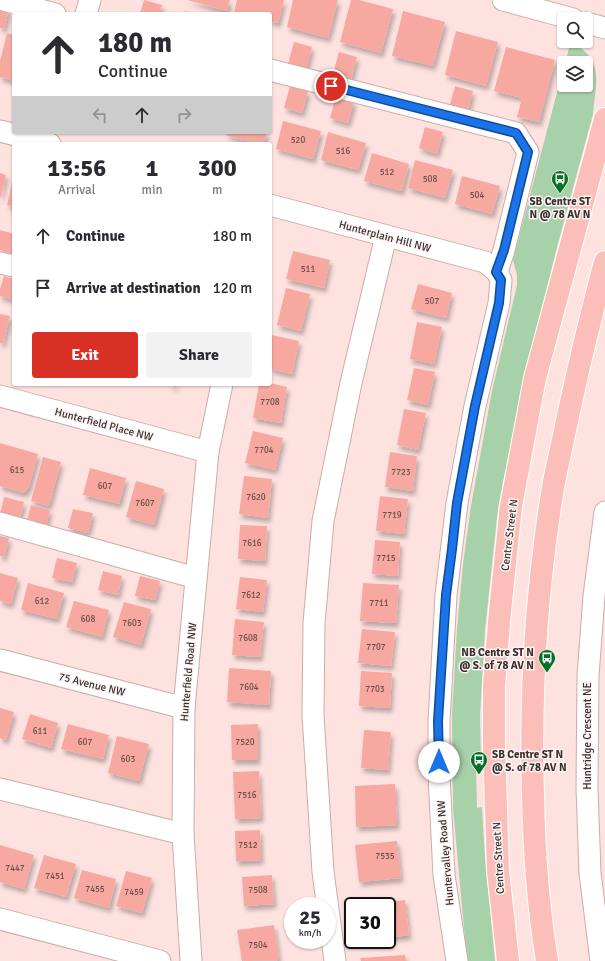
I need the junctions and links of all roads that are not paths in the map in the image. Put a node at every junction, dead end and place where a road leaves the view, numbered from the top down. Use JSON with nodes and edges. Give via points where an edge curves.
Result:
{"nodes":[{"id":1,"x":4,"y":0,"type":"edge"},
{"id":2,"x":90,"y":0,"type":"edge"},
{"id":3,"x":503,"y":0,"type":"edge"},
{"id":4,"x":48,"y":12,"type":"edge"},
{"id":5,"x":87,"y":12,"type":"edge"},
{"id":6,"x":557,"y":15,"type":"edge"},
{"id":7,"x":593,"y":25,"type":"edge"},
{"id":8,"x":605,"y":28,"type":"edge"},
{"id":9,"x":272,"y":71,"type":"edge"},
{"id":10,"x":605,"y":119,"type":"edge"},
{"id":11,"x":0,"y":131,"type":"edge"},
{"id":12,"x":43,"y":142,"type":"edge"},
{"id":13,"x":272,"y":207,"type":"edge"},
{"id":14,"x":386,"y":236,"type":"junction"},
{"id":15,"x":605,"y":262,"type":"edge"},
{"id":16,"x":0,"y":263,"type":"edge"},
{"id":17,"x":12,"y":266,"type":"edge"},
{"id":18,"x":496,"y":272,"type":"junction"},
{"id":19,"x":222,"y":386,"type":"edge"},
{"id":20,"x":0,"y":396,"type":"edge"},
{"id":21,"x":208,"y":452,"type":"junction"},
{"id":22,"x":605,"y":512,"type":"edge"},
{"id":23,"x":0,"y":523,"type":"edge"},
{"id":24,"x":196,"y":578,"type":"junction"},
{"id":25,"x":0,"y":660,"type":"edge"},
{"id":26,"x":184,"y":708,"type":"junction"},
{"id":27,"x":0,"y":789,"type":"edge"},
{"id":28,"x":183,"y":834,"type":"junction"},
{"id":29,"x":0,"y":919,"type":"edge"},
{"id":30,"x":160,"y":961,"type":"edge"},
{"id":31,"x":191,"y":961,"type":"edge"},
{"id":32,"x":335,"y":961,"type":"edge"},
{"id":33,"x":457,"y":961,"type":"edge"},
{"id":34,"x":508,"y":961,"type":"edge"},
{"id":35,"x":547,"y":961,"type":"edge"},
{"id":36,"x":601,"y":961,"type":"edge"}],
"edges":[{"from":1,"to":4,"type":"street"},
{"from":2,"to":5,"type":"street"},
{"from":3,"to":6,"type":"street"},
{"from":7,"to":8,"type":"street"},
{"from":9,"to":18,"type":"street","via":[[516,133],[528,152],[504,250]]},
{"from":10,"to":34,"type":"main road","name":"Centre Street N","via":[[535,378],[511,506],[494,686],[498,871]]},
{"from":11,"to":12,"type":"street"},
{"from":13,"to":14,"type":"street","name":"Hunterplain Hill NW"},
{"from":14,"to":18,"type":"street","name":"Hunterplain Hill NW","via":[[485,262]]},
{"from":14,"to":32,"type":"street","via":[[351,383],[323,521],[314,624],[313,715],[323,872]]},
{"from":15,"to":35,"type":"main road","via":[[573,392],[552,493],[542,568],[533,673],[534,842],[540,919]]},
{"from":16,"to":17,"type":"street"},
{"from":18,"to":33,"type":"street","name":"Huntervalley Road NW","via":[[501,280],[499,303],[475,406],[457,503],[446,595],[438,721],[444,875]]},
{"from":19,"to":21,"type":"street","name":"Hunterfield Road NW"},
{"from":20,"to":21,"type":"street","name":"Hunterfield Place NW"},
{"from":21,"to":24,"type":"street","name":"Hunterfield Road NW"},
{"from":22,"to":36,"type":"street","name":"Huntridge Crescent NE","via":[[594,596],[588,676],[586,788],[590,873]]},
{"from":23,"to":24,"type":"street"},
{"from":24,"to":26,"type":"street","name":"Hunterfield Road NW"},
{"from":25,"to":26,"type":"street","name":"75 Avenue NW"},
{"from":26,"to":28,"type":"street","name":"Hunterfield Road NW"},
{"from":27,"to":28,"type":"street"},
{"from":28,"to":31,"type":"street","name":"Hunterfield Road NW"},
{"from":29,"to":30,"type":"street"}]}
